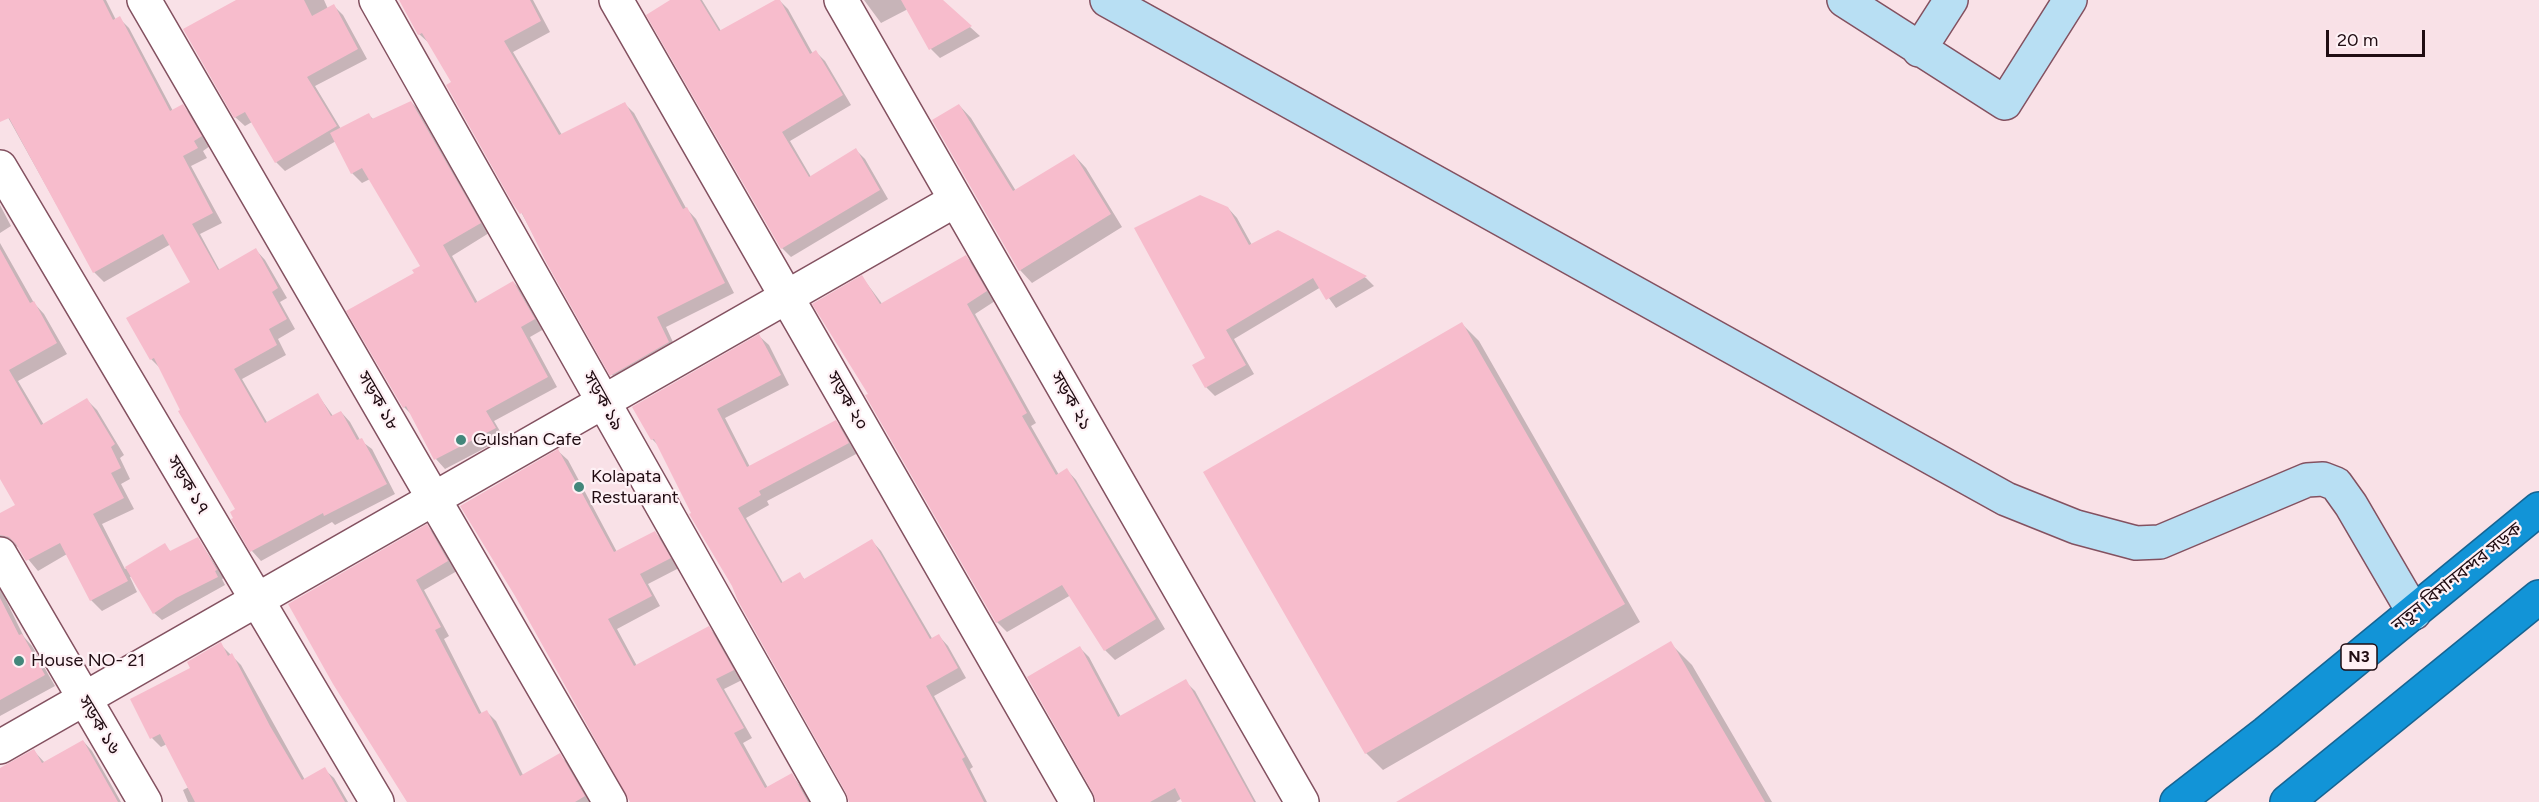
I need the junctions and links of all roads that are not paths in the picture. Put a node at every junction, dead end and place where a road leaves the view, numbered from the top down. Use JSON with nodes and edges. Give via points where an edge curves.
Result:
{"nodes":[{"id":1,"x":144,"y":0,"type":"edge"},
{"id":2,"x":376,"y":0,"type":"edge"},
{"id":3,"x":616,"y":0,"type":"edge"},
{"id":4,"x":841,"y":0,"type":"edge"},
{"id":5,"x":1107,"y":0,"type":"edge"},
{"id":6,"x":1844,"y":0,"type":"edge"},
{"id":7,"x":1951,"y":0,"type":"edge"},
{"id":8,"x":2070,"y":0,"type":"edge"},
{"id":9,"x":1919,"y":50,"type":"junction"},
{"id":10,"x":0,"y":167,"type":"edge"},
{"id":11,"x":956,"y":200,"type":"junction"},
{"id":12,"x":787,"y":297,"type":"junction"},
{"id":13,"x":603,"y":402,"type":"junction"},
{"id":14,"x":435,"y":498,"type":"junction"},
{"id":15,"x":2539,"y":509,"type":"edge"},
{"id":16,"x":0,"y":554,"type":"edge"},
{"id":17,"x":2539,"y":597,"type":"edge"},
{"id":18,"x":257,"y":600,"type":"junction"},
{"id":19,"x":2414,"y":613,"type":"junction"},
{"id":20,"x":83,"y":699,"type":"junction"},
{"id":21,"x":0,"y":747,"type":"edge"},
{"id":22,"x":145,"y":802,"type":"edge"},
{"id":23,"x":377,"y":802,"type":"edge"},
{"id":24,"x":610,"y":802,"type":"edge"},
{"id":25,"x":830,"y":802,"type":"edge"},
{"id":26,"x":1077,"y":802,"type":"edge"},
{"id":27,"x":1302,"y":802,"type":"edge"},
{"id":28,"x":2177,"y":802,"type":"edge"},
{"id":29,"x":2287,"y":802,"type":"edge"}],
"edges":[{"from":1,"to":14,"type":"street","name":"সড়ক ১৮"},
{"from":2,"to":13,"type":"street","name":"সড়ক ১৯"},
{"from":3,"to":12,"type":"street","name":"সড়ক ২০"},
{"from":4,"to":11,"type":"street","name":"সড়ক ২১"},
{"from":5,"to":19,"type":"main road","via":[[2006,499],[2066,523],[2136,543],[2160,542],[2307,480],[2323,479],[2336,484],[2352,504]]},
{"from":6,"to":9,"type":"main road"},
{"from":7,"to":9,"type":"main road"},
{"from":8,"to":9,"type":"main road","via":[[2005,103]]},
{"from":10,"to":18,"type":"street","name":"সড়ক ১৭"},
{"from":11,"to":12,"type":"street"},
{"from":11,"to":27,"type":"street","name":"সড়ক ২১"},
{"from":12,"to":13,"type":"street"},
{"from":12,"to":26,"type":"street","name":"সড়ক ২০"},
{"from":13,"to":14,"type":"street"},
{"from":13,"to":25,"type":"street","name":"সড়ক ১৯"},
{"from":14,"to":18,"type":"street"},
{"from":14,"to":24,"type":"street","name":"সড়ক ১৮"},
{"from":15,"to":19,"type":"highway","name":"নতুন বিমানবন্দর সড়ক","number":"N3"},
{"from":16,"to":20,"type":"street","name":"সড়ক ১৬"},
{"from":17,"to":29,"type":"highway"},
{"from":18,"to":20,"type":"street"},
{"from":18,"to":23,"type":"street","name":"সড়ক ১৭"},
{"from":19,"to":28,"type":"highway","name":"নতুন বিমানবন্দর সড়ক","number":"N3"},
{"from":20,"to":21,"type":"street"},
{"from":20,"to":22,"type":"street","name":"সড়ক ১৬"}]}
